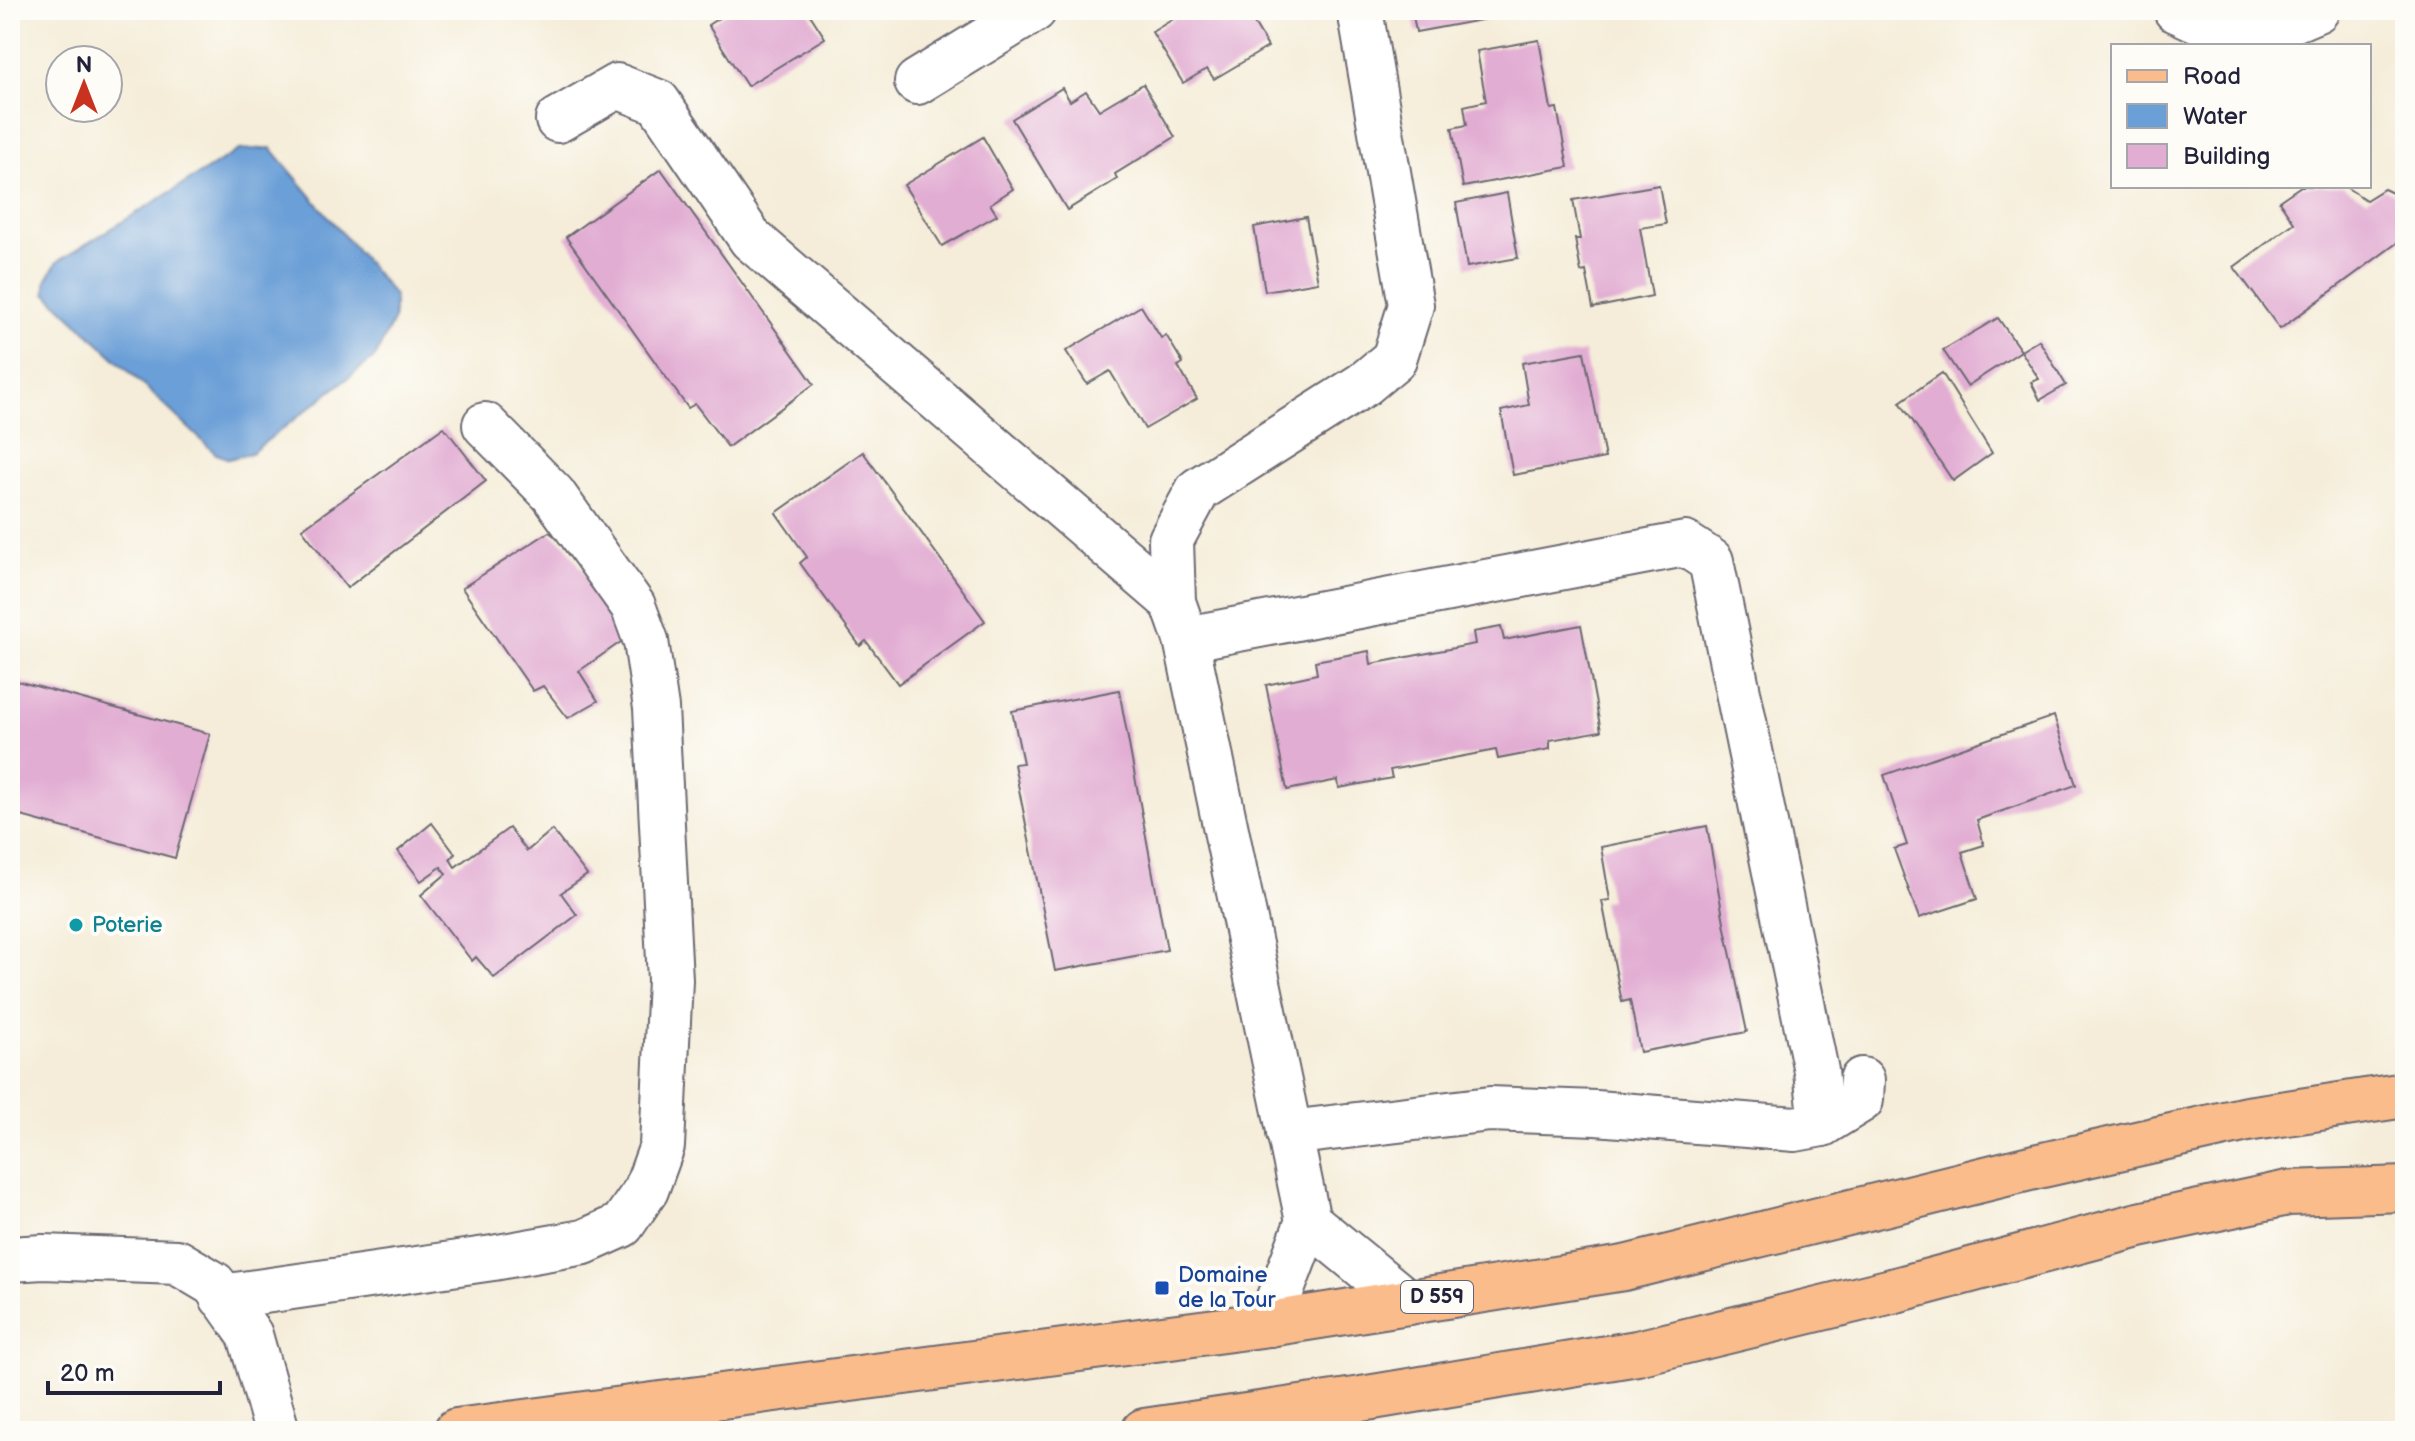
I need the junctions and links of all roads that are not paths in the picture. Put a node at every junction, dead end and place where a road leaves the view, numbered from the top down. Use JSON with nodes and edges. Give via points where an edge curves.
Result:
{"nodes":[{"id":1,"x":1034,"y":10,"type":"edge"},
{"id":2,"x":1360,"y":10,"type":"edge"},
{"id":3,"x":2176,"y":10,"type":"edge"},
{"id":4,"x":2317,"y":10,"type":"edge"},
{"id":5,"x":917,"y":82,"type":"dead end"},
{"id":6,"x":558,"y":120,"type":"dead end"},
{"id":7,"x":485,"y":425,"type":"dead end"},
{"id":8,"x":1180,"y":620,"type":"junction"},
{"id":9,"x":1862,"y":1080,"type":"dead end"},
{"id":10,"x":2405,"y":1095,"type":"edge"},
{"id":11,"x":1822,"y":1124,"type":"junction"},
{"id":12,"x":1289,"y":1133,"type":"junction"},
{"id":13,"x":2405,"y":1189,"type":"edge"},
{"id":14,"x":1308,"y":1221,"type":"junction"},
{"id":15,"x":10,"y":1259,"type":"edge"},
{"id":16,"x":222,"y":1297,"type":"junction"},
{"id":17,"x":1407,"y":1302,"type":"junction"},
{"id":18,"x":1269,"y":1324,"type":"junction"},
{"id":19,"x":277,"y":1431,"type":"edge"},
{"id":20,"x":456,"y":1431,"type":"edge"},
{"id":21,"x":1144,"y":1431,"type":"edge"}],
"edges":[{"from":1,"to":5,"type":"street"},
{"from":2,"to":8,"type":"street","via":[[1411,305],[1394,359],[1364,384],[1198,490],[1171,540]]},
{"from":3,"to":4,"type":"street","via":[[2220,30],[2260,34]]},
{"from":6,"to":8,"type":"street","via":[[617,86],[658,102],[751,239]]},
{"from":7,"to":16,"type":"street","via":[[553,494],[633,606],[646,641],[656,708],[670,980],[662,1146],[646,1190],[622,1225],[584,1242]]},
{"from":8,"to":11,"type":"street","via":[[1685,544],[1711,561],[1816,1071]]},
{"from":8,"to":12,"type":"street"},
{"from":9,"to":11,"type":"street","via":[[1861,1100]]},
{"from":10,"to":17,"type":"main road","number":"D 559","via":[[2247,1119],[1624,1268]]},
{"from":11,"to":12,"type":"street","via":[[1795,1129],[1490,1109]]},
{"from":12,"to":14,"type":"street"},
{"from":13,"to":21,"type":"main road","via":[[2288,1193],[2139,1225],[1637,1353]]},
{"from":14,"to":17,"type":"street"},
{"from":14,"to":18,"type":"street"},
{"from":15,"to":16,"type":"street","via":[[177,1262],[214,1284]]},
{"from":16,"to":19,"type":"street","via":[[250,1335]]},
{"from":17,"to":18,"type":"main road","number":"D 559"},
{"from":18,"to":20,"type":"main road","number":"D 559"}]}
